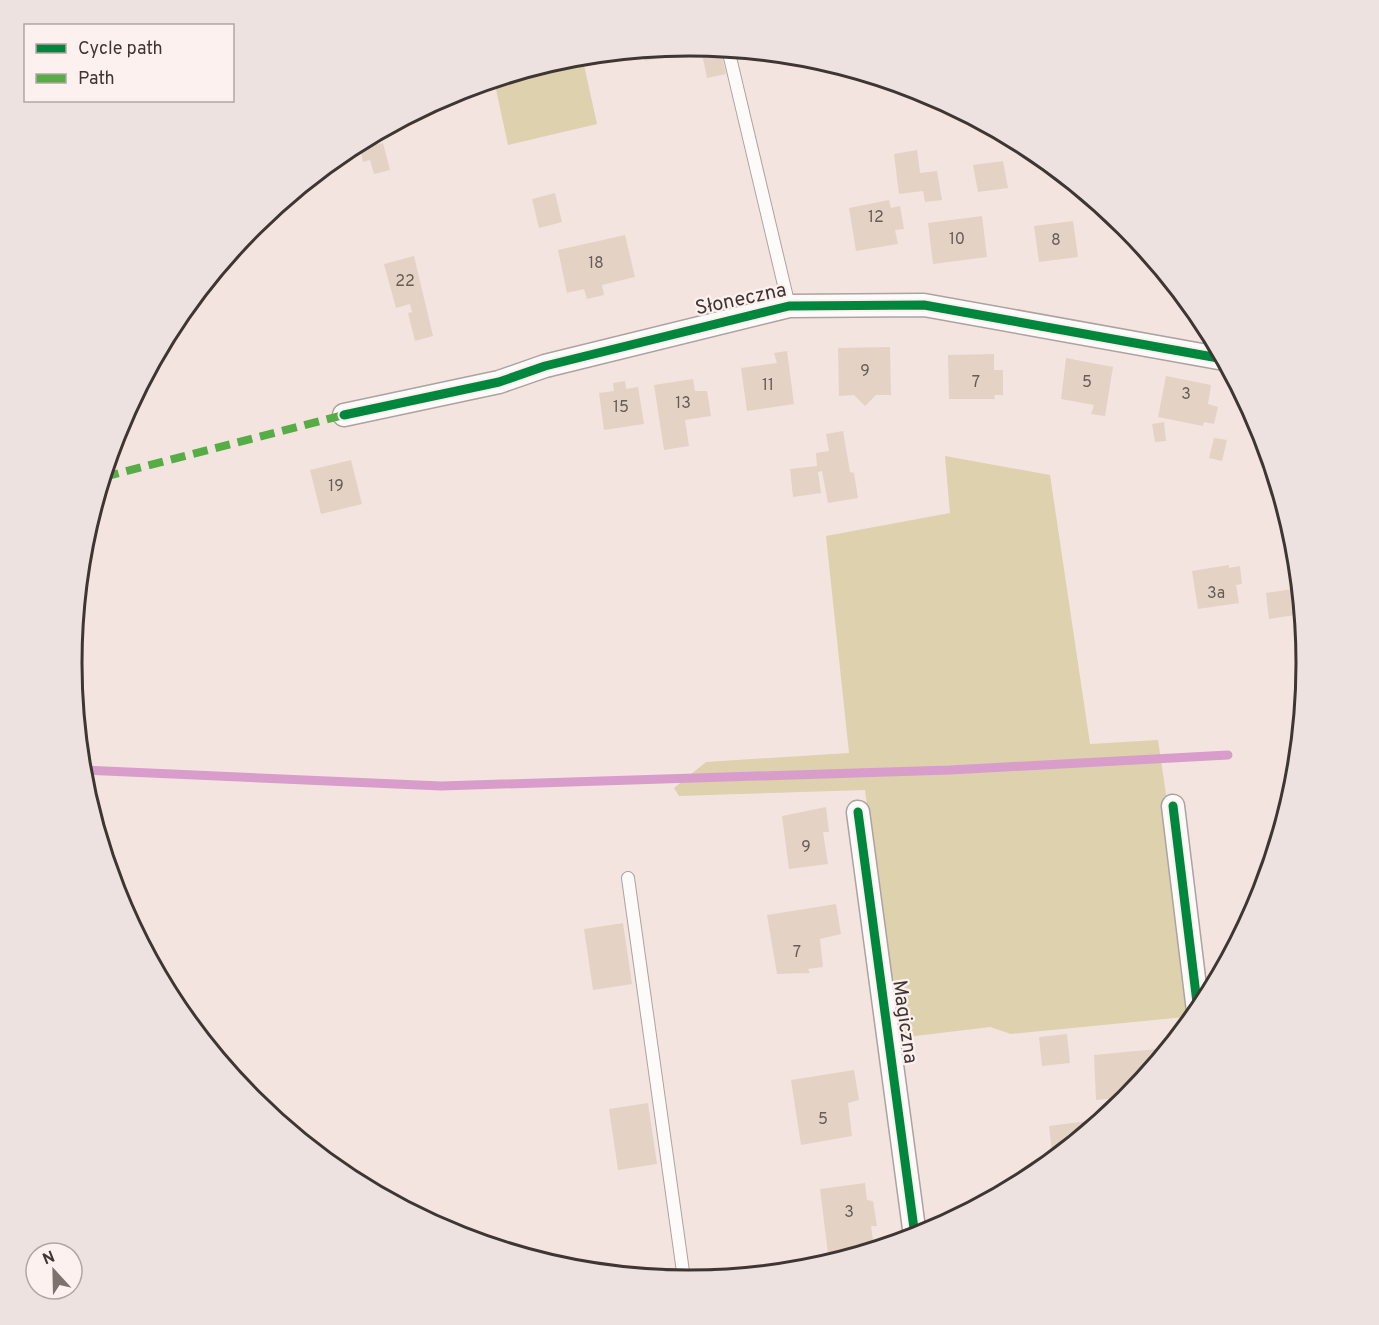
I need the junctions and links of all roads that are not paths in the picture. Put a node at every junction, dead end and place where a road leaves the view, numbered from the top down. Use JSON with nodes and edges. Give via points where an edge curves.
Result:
{"nodes":[{"id":1,"x":730,"y":57,"type":"edge"},
{"id":2,"x":789,"y":306,"type":"junction"},
{"id":3,"x":1214,"y":357,"type":"edge"},
{"id":4,"x":344,"y":415,"type":"dead end"},
{"id":5,"x":1173,"y":806,"type":"dead end"},
{"id":6,"x":858,"y":812,"type":"dead end"},
{"id":7,"x":628,"y":878,"type":"dead end"},
{"id":8,"x":1196,"y":996,"type":"edge"},
{"id":9,"x":914,"y":1226,"type":"edge"},
{"id":10,"x":683,"y":1270,"type":"edge"}],
"edges":[{"from":1,"to":2,"type":"lane"},
{"from":2,"to":3,"type":"street","name":"Słoneczna","via":[[924,305]]},
{"from":2,"to":4,"type":"street","name":"Słoneczna","via":[[545,366],[499,382]]},
{"from":5,"to":8,"type":"street"},
{"from":6,"to":9,"type":"street","name":"Magiczna"},
{"from":7,"to":10,"type":"lane"}]}
